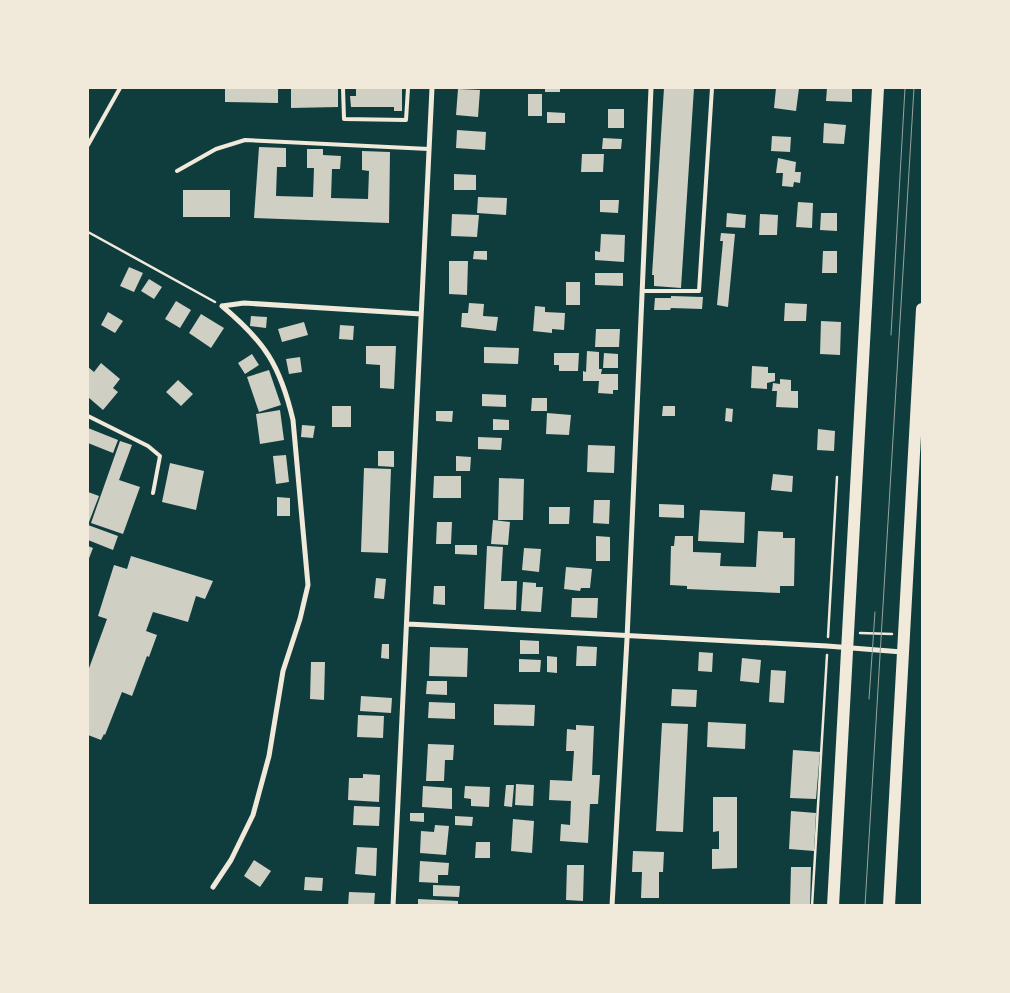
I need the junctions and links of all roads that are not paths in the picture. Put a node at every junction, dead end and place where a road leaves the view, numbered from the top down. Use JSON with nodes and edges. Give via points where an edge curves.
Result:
{"nodes":[{"id":1,"x":120,"y":88,"type":"edge"},
{"id":2,"x":343,"y":88,"type":"edge"},
{"id":3,"x":408,"y":88,"type":"edge"},
{"id":4,"x":432,"y":88,"type":"edge"},
{"id":5,"x":651,"y":88,"type":"edge"},
{"id":6,"x":712,"y":88,"type":"edge"},
{"id":7,"x":878,"y":88,"type":"edge"},
{"id":8,"x":88,"y":145,"type":"edge"},
{"id":9,"x":429,"y":149,"type":"junction"},
{"id":10,"x":177,"y":171,"type":"dead end"},
{"id":11,"x":643,"y":291,"type":"junction"},
{"id":12,"x":922,"y":309,"type":"edge"},
{"id":13,"x":421,"y":314,"type":"junction"},
{"id":14,"x":88,"y":416,"type":"edge"},
{"id":15,"x":153,"y":493,"type":"dead end"},
{"id":16,"x":408,"y":624,"type":"junction"},
{"id":17,"x":627,"y":636,"type":"junction"},
{"id":18,"x":848,"y":647,"type":"junction"},
{"id":19,"x":903,"y":652,"type":"junction"},
{"id":20,"x":213,"y":887,"type":"dead end"},
{"id":21,"x":394,"y":906,"type":"edge"},
{"id":22,"x":612,"y":906,"type":"edge"},
{"id":23,"x":833,"y":906,"type":"edge"},
{"id":24,"x":889,"y":906,"type":"edge"}],
"edges":[{"from":1,"to":8,"type":"lane"},
{"from":2,"to":3,"type":"lane","via":[[344,119],[406,120]]},
{"from":4,"to":9,"type":"street"},
{"from":5,"to":11,"type":"street"},
{"from":6,"to":11,"type":"lane","via":[[699,291]]},
{"from":7,"to":18,"type":"main road"},
{"from":9,"to":10,"type":"lane","via":[[245,140],[216,149]]},
{"from":9,"to":13,"type":"street"},
{"from":11,"to":17,"type":"street"},
{"from":12,"to":19,"type":"main road"},
{"from":13,"to":16,"type":"street"},
{"from":13,"to":20,"type":"street","via":[[244,303],[222,306],[264,346],[288,397],[293,420],[308,585],[283,670],[268,756],[253,815],[231,860]]},
{"from":14,"to":15,"type":"lane","via":[[148,446],[160,456]]},
{"from":16,"to":17,"type":"street"},
{"from":16,"to":21,"type":"street"},
{"from":17,"to":18,"type":"street"},
{"from":17,"to":22,"type":"street"},
{"from":18,"to":19,"type":"street"},
{"from":18,"to":23,"type":"main road"},
{"from":19,"to":24,"type":"main road"}]}
